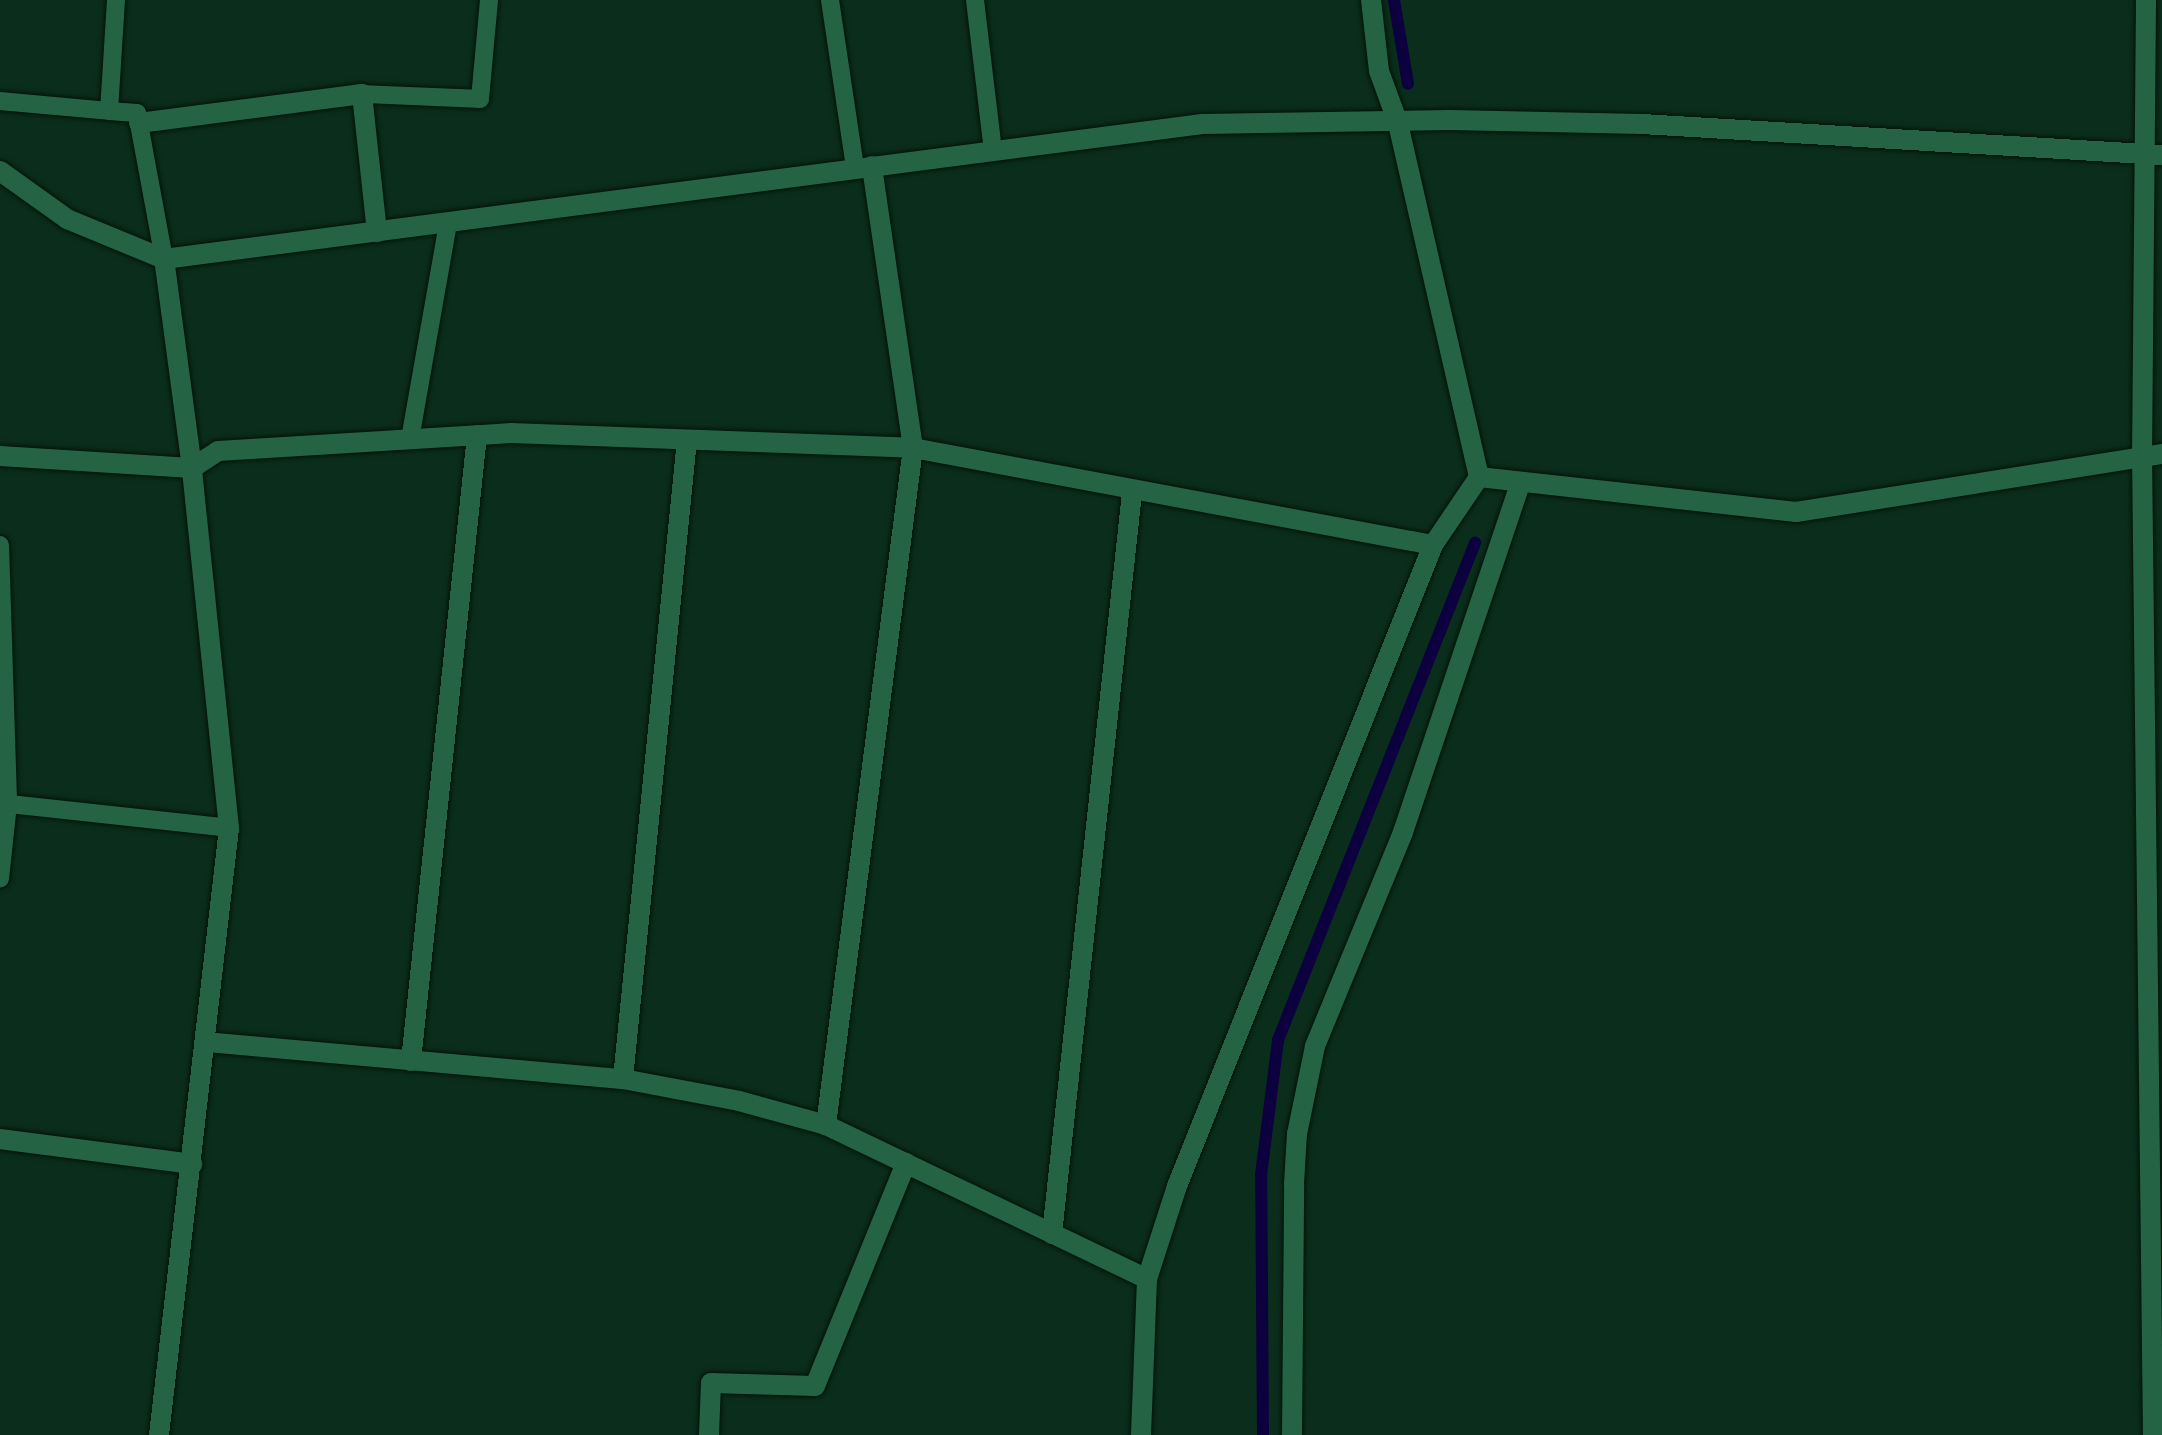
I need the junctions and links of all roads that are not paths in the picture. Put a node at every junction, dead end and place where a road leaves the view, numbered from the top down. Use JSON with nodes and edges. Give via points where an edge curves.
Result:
{"nodes":[{"id":1,"x":116,"y":0,"type":"edge"},
{"id":2,"x":489,"y":0,"type":"edge"},
{"id":3,"x":830,"y":0,"type":"edge"},
{"id":4,"x":975,"y":0,"type":"edge"},
{"id":5,"x":1371,"y":0,"type":"edge"},
{"id":6,"x":2146,"y":0,"type":"edge"},
{"id":7,"x":362,"y":94,"type":"junction"},
{"id":8,"x":0,"y":101,"type":"edge"},
{"id":9,"x":109,"y":111,"type":"junction"},
{"id":10,"x":139,"y":123,"type":"junction"},
{"id":11,"x":1398,"y":123,"type":"junction"},
{"id":12,"x":993,"y":150,"type":"junction"},
{"id":13,"x":2154,"y":154,"type":"edge"},
{"id":14,"x":863,"y":167,"type":"junction"},
{"id":15,"x":0,"y":171,"type":"edge"},
{"id":16,"x":448,"y":224,"type":"junction"},
{"id":17,"x":377,"y":232,"type":"junction"},
{"id":18,"x":164,"y":259,"type":"junction"},
{"id":19,"x":2152,"y":304,"type":"edge"},
{"id":20,"x":477,"y":435,"type":"junction"},
{"id":21,"x":410,"y":439,"type":"junction"},
{"id":22,"x":687,"y":440,"type":"junction"},
{"id":23,"x":913,"y":448,"type":"junction"},
{"id":24,"x":2152,"y":453,"type":"edge"},
{"id":25,"x":0,"y":456,"type":"edge"},
{"id":26,"x":192,"y":468,"type":"junction"},
{"id":27,"x":1479,"y":477,"type":"junction"},
{"id":28,"x":1521,"y":482,"type":"junction"},
{"id":29,"x":1132,"y":493,"type":"junction"},
{"id":30,"x":0,"y":545,"type":"edge"},
{"id":31,"x":1433,"y":545,"type":"junction"},
{"id":32,"x":2153,"y":590,"type":"edge"},
{"id":33,"x":4,"y":804,"type":"edge"},
{"id":34,"x":229,"y":828,"type":"junction"},
{"id":35,"x":0,"y":879,"type":"edge"},
{"id":36,"x":206,"y":1042,"type":"junction"},
{"id":37,"x":411,"y":1061,"type":"junction"},
{"id":38,"x":623,"y":1079,"type":"junction"},
{"id":39,"x":826,"y":1125,"type":"junction"},
{"id":40,"x":0,"y":1139,"type":"edge"},
{"id":41,"x":906,"y":1163,"type":"junction"},
{"id":42,"x":192,"y":1164,"type":"junction"},
{"id":43,"x":1052,"y":1234,"type":"junction"},
{"id":44,"x":1147,"y":1279,"type":"junction"},
{"id":45,"x":159,"y":1435,"type":"edge"},
{"id":46,"x":709,"y":1435,"type":"edge"},
{"id":47,"x":1141,"y":1435,"type":"edge"},
{"id":48,"x":1292,"y":1435,"type":"edge"},
{"id":49,"x":2153,"y":1435,"type":"edge"}],
"edges":[{"from":1,"to":9,"type":"lane"},
{"from":2,"to":7,"type":"lane","via":[[480,99]]},
{"from":3,"to":14,"type":"lane"},
{"from":4,"to":12,"type":"lane"},
{"from":5,"to":11,"type":"street","via":[[1379,71]]},
{"from":6,"to":13,"type":"street"},
{"from":7,"to":10,"type":"street"},
{"from":7,"to":17,"type":"street"},
{"from":8,"to":9,"type":"lane"},
{"from":9,"to":10,"type":"lane","via":[[137,113]]},
{"from":10,"to":18,"type":"lane"},
{"from":11,"to":12,"type":"street","via":[[1190,125]]},
{"from":11,"to":13,"type":"street","via":[[1642,124]]},
{"from":11,"to":27,"type":"street"},
{"from":12,"to":14,"type":"street"},
{"from":13,"to":19,"type":"street"},
{"from":14,"to":16,"type":"street"},
{"from":14,"to":23,"type":"street"},
{"from":15,"to":18,"type":"street","via":[[67,219]]},
{"from":16,"to":17,"type":"street"},
{"from":16,"to":21,"type":"lane"},
{"from":17,"to":18,"type":"street"},
{"from":18,"to":26,"type":"street"},
{"from":19,"to":24,"type":"street"},
{"from":20,"to":21,"type":"street"},
{"from":20,"to":22,"type":"street"},
{"from":20,"to":37,"type":"street"},
{"from":21,"to":26,"type":"street","via":[[218,451]]},
{"from":22,"to":23,"type":"street"},
{"from":22,"to":38,"type":"street"},
{"from":23,"to":29,"type":"street"},
{"from":23,"to":39,"type":"street"},
{"from":24,"to":28,"type":"street","via":[[1796,512]]},
{"from":24,"to":32,"type":"street"},
{"from":25,"to":26,"type":"street"},
{"from":26,"to":34,"type":"street"},
{"from":27,"to":28,"type":"street"},
{"from":27,"to":31,"type":"street"},
{"from":28,"to":48,"type":"street","via":[[1403,832],[1315,1046],[1297,1134],[1294,1184]]},
{"from":29,"to":31,"type":"street"},
{"from":29,"to":43,"type":"street"},
{"from":30,"to":33,"type":"lane"},
{"from":31,"to":44,"type":"street","via":[[1177,1186]]},
{"from":32,"to":49,"type":"street"},
{"from":33,"to":34,"type":"lane"},
{"from":33,"to":35,"type":"lane"},
{"from":34,"to":36,"type":"street"},
{"from":36,"to":37,"type":"street"},
{"from":36,"to":42,"type":"street"},
{"from":37,"to":38,"type":"street"},
{"from":38,"to":39,"type":"street","via":[[739,1101]]},
{"from":39,"to":41,"type":"street"},
{"from":40,"to":42,"type":"street"},
{"from":41,"to":43,"type":"street"},
{"from":41,"to":46,"type":"street","via":[[815,1386],[711,1383]]},
{"from":42,"to":45,"type":"street"},
{"from":43,"to":44,"type":"street"},
{"from":44,"to":47,"type":"street"}]}
